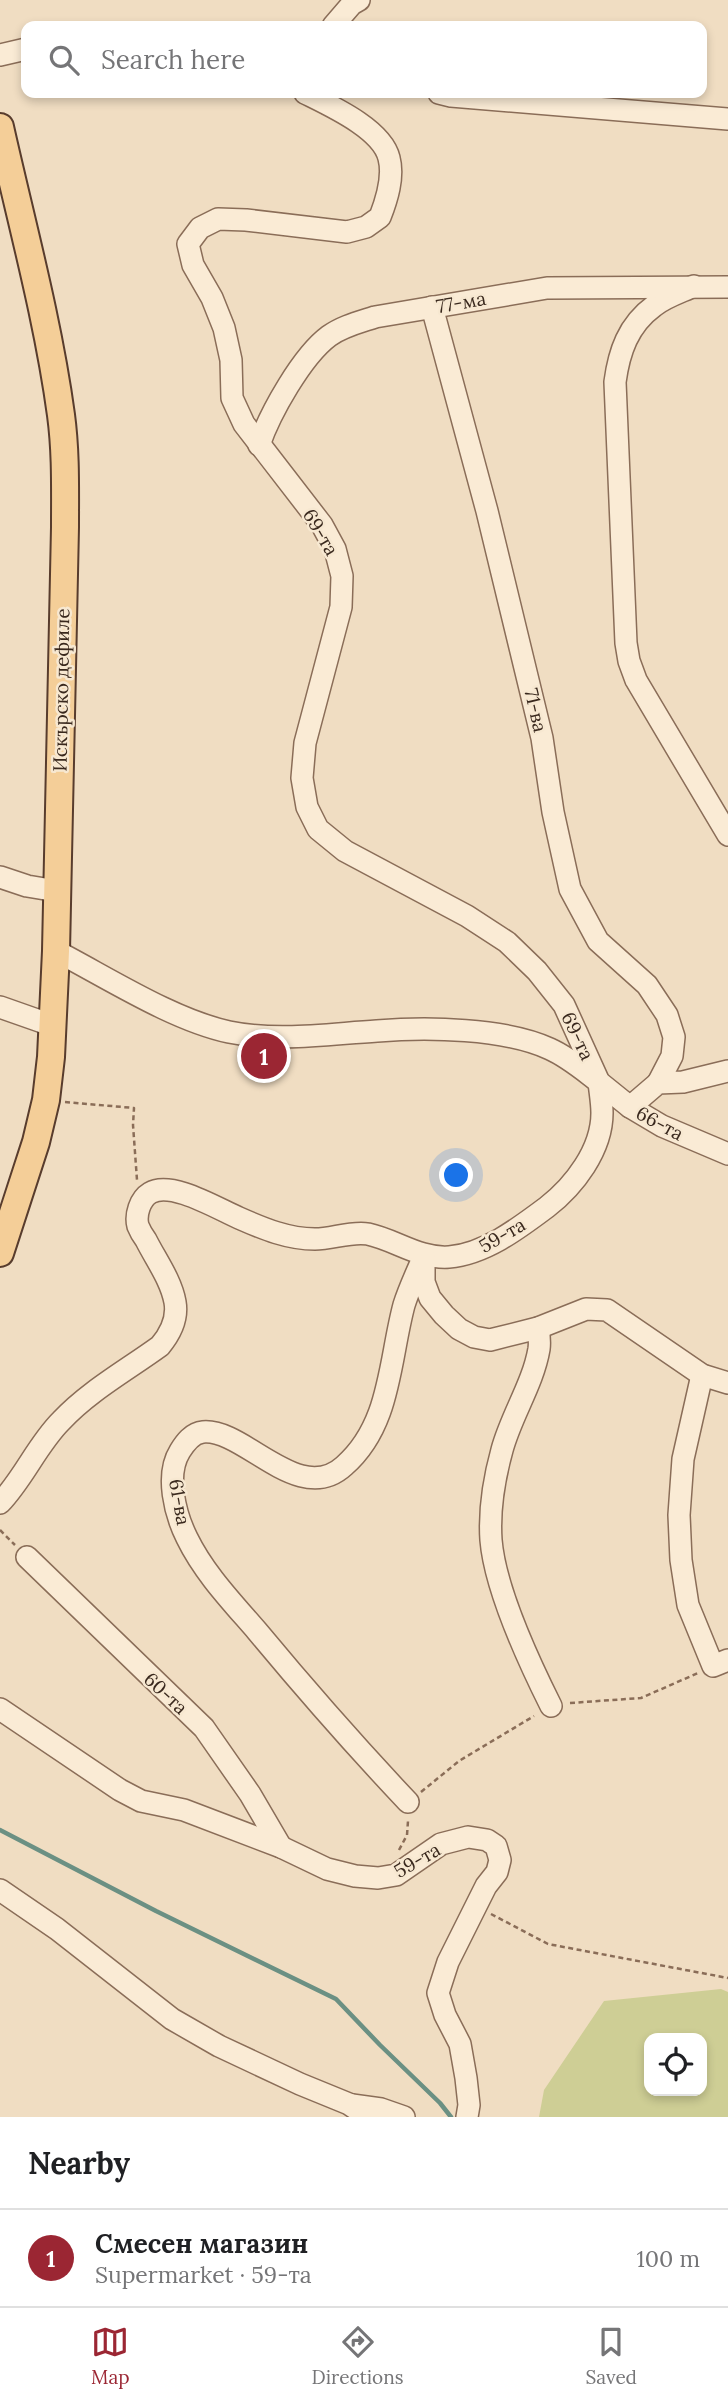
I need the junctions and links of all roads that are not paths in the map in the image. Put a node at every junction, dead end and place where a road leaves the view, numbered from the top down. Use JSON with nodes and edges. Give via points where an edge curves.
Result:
{"nodes":[{"id":1,"x":359,"y":0,"type":"edge"},
{"id":2,"x":338,"y":21,"type":"edge"},
{"id":3,"x":21,"y":50,"type":"edge"},
{"id":4,"x":0,"y":55,"type":"edge"},
{"id":5,"x":315,"y":98,"type":"edge"},
{"id":6,"x":475,"y":98,"type":"edge"},
{"id":7,"x":728,"y":119,"type":"edge"},
{"id":8,"x":0,"y":127,"type":"edge"},
{"id":9,"x":694,"y":286,"type":"junction"},
{"id":10,"x":728,"y":287,"type":"edge"},
{"id":11,"x":432,"y":307,"type":"junction"},
{"id":12,"x":259,"y":445,"type":"junction"},
{"id":13,"x":728,"y":835,"type":"edge"},
{"id":14,"x":0,"y":877,"type":"edge"},
{"id":15,"x":57,"y":891,"type":"junction"},
{"id":16,"x":56,"y":951,"type":"junction"},
{"id":17,"x":0,"y":1007,"type":"edge"},
{"id":18,"x":54,"y":1026,"type":"junction"},
{"id":19,"x":728,"y":1071,"type":"edge"},
{"id":20,"x":598,"y":1082,"type":"junction"},
{"id":21,"x":658,"y":1083,"type":"junction"},
{"id":22,"x":630,"y":1107,"type":"junction"},
{"id":23,"x":728,"y":1154,"type":"edge"},
{"id":24,"x":0,"y":1253,"type":"edge"},
{"id":25,"x":424,"y":1256,"type":"junction"},
{"id":26,"x":538,"y":1328,"type":"junction"},
{"id":27,"x":702,"y":1374,"type":"junction"},
{"id":28,"x":728,"y":1383,"type":"edge"},
{"id":29,"x":0,"y":1503,"type":"edge"},
{"id":30,"x":27,"y":1557,"type":"dead end"},
{"id":31,"x":720,"y":1663,"type":"edge"},
{"id":32,"x":551,"y":1706,"type":"dead end"},
{"id":33,"x":0,"y":1709,"type":"edge"},
{"id":34,"x":408,"y":1802,"type":"road end"},
{"id":35,"x":281,"y":1847,"type":"junction"},
{"id":36,"x":0,"y":1890,"type":"edge"},
{"id":37,"x":349,"y":2104,"type":"junction"},
{"id":38,"x":368,"y":2117,"type":"edge"},
{"id":39,"x":404,"y":2117,"type":"edge"},
{"id":40,"x":467,"y":2117,"type":"edge"}],
"edges":[{"from":1,"to":2,"type":"street"},
{"from":3,"to":4,"type":"street"},
{"from":5,"to":12,"type":"street","name":"69-та","via":[[374,134],[389,157],[391,177],[380,217],[346,232],[218,219],[200,228],[188,244],[193,265],[224,328],[232,398]]},
{"from":6,"to":7,"type":"street"},
{"from":8,"to":15,"type":"main road","name":"Искърско дефиле","via":[[48,344],[65,468]]},
{"from":9,"to":10,"type":"street","name":"77-ма"},
{"from":9,"to":11,"type":"street","name":"77-ма","via":[[547,288]]},
{"from":9,"to":13,"type":"street","via":[[654,306],[629,333],[619,356],[615,383],[626,643],[636,680]]},
{"from":11,"to":12,"type":"street","name":"77-ма","via":[[375,317],[329,336],[279,401]]},
{"from":11,"to":21,"type":"street","name":"71-ва","via":[[542,738],[570,889],[598,941],[647,985],[667,1015],[674,1037],[672,1056]]},
{"from":12,"to":20,"type":"street","name":"69-та","via":[[322,525],[342,576],[341,607],[304,743],[302,778],[307,807],[318,830],[345,851],[507,942],[564,1005]]},
{"from":14,"to":15,"type":"street"},
{"from":15,"to":16,"type":"main road","name":"Искърско дефиле"},
{"from":16,"to":18,"type":"main road","name":"Искърско дефиле"},
{"from":16,"to":20,"type":"street","via":[[187,1019],[229,1032],[276,1037],[428,1030],[517,1038],[550,1049]]},
{"from":17,"to":18,"type":"street"},
{"from":18,"to":24,"type":"main road","name":"Искърско дефиле","via":[[46,1100]]},
{"from":19,"to":21,"type":"street"},
{"from":20,"to":22,"type":"street","name":"66-та"},
{"from":20,"to":25,"type":"street","name":"59-та","via":[[602,1115],[596,1143],[581,1172],[556,1199],[498,1240],[469,1253]]},
{"from":21,"to":22,"type":"street"},
{"from":22,"to":23,"type":"street","name":"66-та"},
{"from":25,"to":26,"type":"street","via":[[424,1282],[430,1298],[459,1329],[490,1340]]},
{"from":25,"to":29,"type":"street","name":"59-та","via":[[364,1233],[317,1240],[294,1238],[179,1191],[150,1192],[138,1212],[138,1226],[176,1305],[169,1335],[61,1420]]},
{"from":25,"to":34,"type":"street","name":"61-ва","via":[[404,1304],[375,1426],[343,1468],[326,1477],[302,1476],[222,1436],[203,1432],[187,1439],[176,1457],[172,1482],[186,1537],[206,1570],[301,1685]]},
{"from":26,"to":27,"type":"street","via":[[586,1309],[607,1310]]},
{"from":26,"to":32,"type":"street","via":[[539,1348],[502,1449],[492,1495],[491,1541],[514,1623]]},
{"from":27,"to":28,"type":"street"},
{"from":27,"to":31,"type":"street","via":[[683,1460],[681,1560],[688,1605]]},
{"from":30,"to":35,"type":"street","name":"60-та","via":[[204,1728]]},
{"from":33,"to":35,"type":"street","name":"59-та","via":[[141,1801],[184,1810]]},
{"from":35,"to":40,"type":"street","name":"59-та","via":[[327,1869],[378,1878],[396,1875],[441,1844],[468,1837],[496,1846],[497,1872],[475,1906],[438,1993],[460,2044]]},
{"from":36,"to":37,"type":"street","via":[[172,2019]]},
{"from":37,"to":38,"type":"street"},
{"from":37,"to":39,"type":"street"}]}
